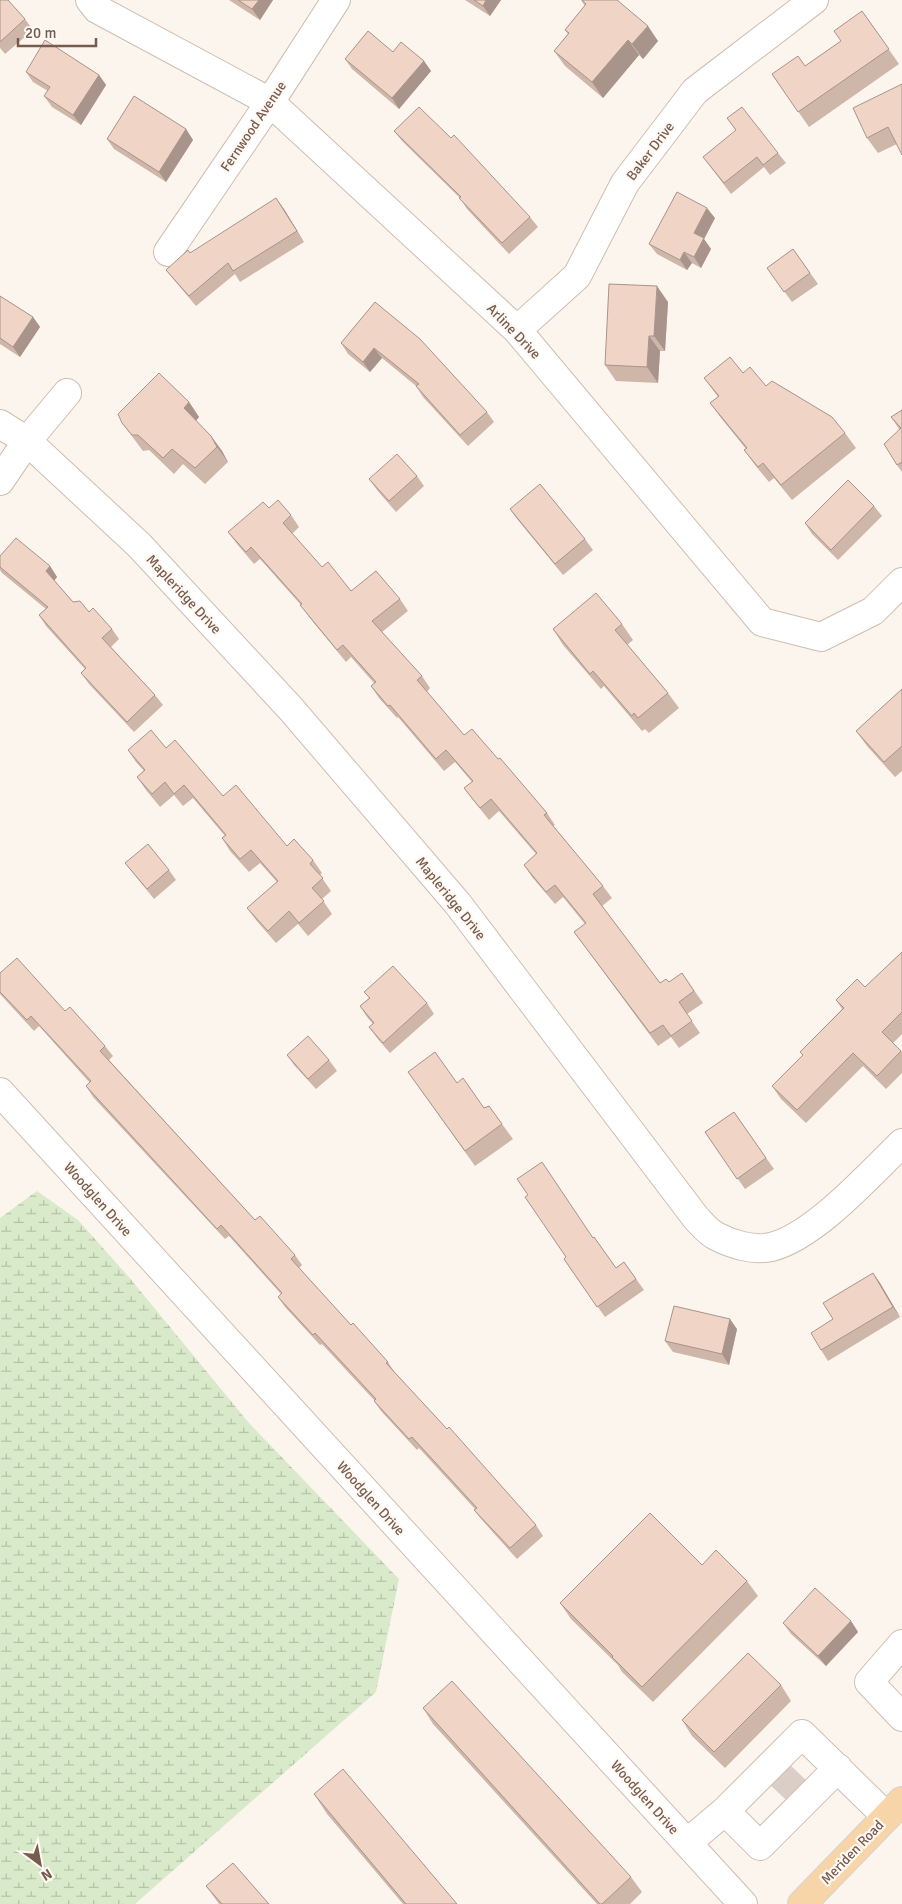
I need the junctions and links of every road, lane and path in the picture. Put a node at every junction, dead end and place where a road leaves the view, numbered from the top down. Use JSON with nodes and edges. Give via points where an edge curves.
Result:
{"nodes":[{"id":1,"x":90,"y":0,"type":"edge"},
{"id":2,"x":336,"y":0,"type":"edge"},
{"id":3,"x":814,"y":0,"type":"edge"},
{"id":4,"x":270,"y":102,"type":"junction"},
{"id":5,"x":168,"y":252,"type":"dead end"},
{"id":6,"x":517,"y":330,"type":"junction"},
{"id":7,"x":67,"y":393,"type":"dead end"},
{"id":8,"x":0,"y":424,"type":"edge"},
{"id":9,"x":27,"y":441,"type":"junction"},
{"id":10,"x":0,"y":481,"type":"edge"},
{"id":11,"x":902,"y":582,"type":"edge"},
{"id":12,"x":0,"y":1092,"type":"edge"},
{"id":13,"x":902,"y":1143,"type":"edge"},
{"id":14,"x":902,"y":1644,"type":"edge"},
{"id":15,"x":902,"y":1717,"type":"edge"},
{"id":16,"x":838,"y":1768,"type":"junction"},
{"id":17,"x":788,"y":1782,"type":"junction"},
{"id":18,"x":894,"y":1809,"type":"edge"},
{"id":19,"x":725,"y":1811,"type":"junction"},
{"id":20,"x":687,"y":1843,"type":"junction"},
{"id":21,"x":743,"y":1904,"type":"edge"},
{"id":22,"x":802,"y":1904,"type":"edge"}],
"edges":[{"from":1,"to":4,"type":"street","name":"Arline Drive","via":[[97,9]]},
{"from":2,"to":4,"type":"street","name":"Fernwood Avenue"},
{"from":3,"to":6,"type":"street","name":"Baker Drive","via":[[696,91],[625,183],[577,276]]},
{"from":4,"to":5,"type":"street","name":"Fernwood Avenue"},
{"from":4,"to":6,"type":"street","name":"Arline Drive"},
{"from":6,"to":11,"type":"street","name":"Arline Drive","via":[[762,622],[821,637],[872,611]]},
{"from":7,"to":9,"type":"street"},
{"from":8,"to":9,"type":"street","name":"Mapleridge Drive"},
{"from":9,"to":10,"type":"street"},
{"from":9,"to":13,"type":"street","name":"Mapleridge Drive","via":[[139,546],[291,709],[458,904],[696,1218],[715,1235],[748,1248],[770,1248],[793,1238],[820,1220]]},
{"from":12,"to":20,"type":"street","name":"Woodglen Drive"},
{"from":14,"to":15,"type":"street","via":[[869,1682]]},
{"from":16,"to":17,"type":"street"},
{"from":16,"to":17,"type":"street","via":[[802,1734]]},
{"from":16,"to":18,"type":"street"},
{"from":17,"to":19,"type":"street"},
{"from":17,"to":19,"type":"street","via":[[760,1846]]},
{"from":18,"to":22,"type":"main road","name":"Meriden Road"},
{"from":19,"to":20,"type":"street"},
{"from":20,"to":21,"type":"street","name":"Woodglen Drive"}]}
